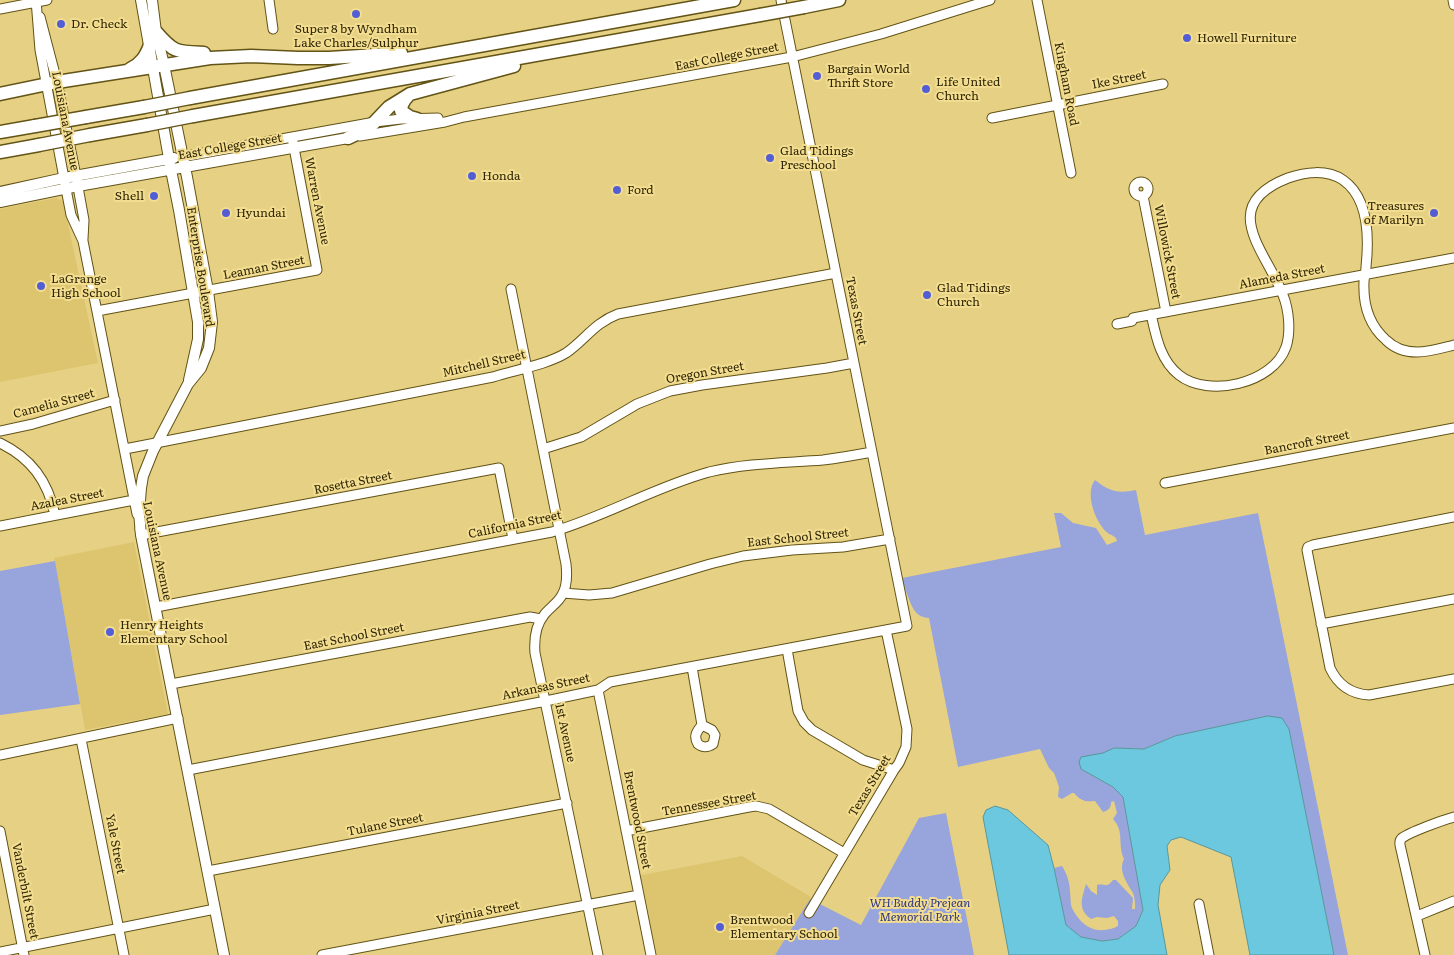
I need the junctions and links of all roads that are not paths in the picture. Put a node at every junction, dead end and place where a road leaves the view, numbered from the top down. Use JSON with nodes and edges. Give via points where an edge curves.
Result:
{"nodes":[{"id":1,"x":47,"y":0,"type":"edge"},
{"id":2,"x":141,"y":0,"type":"edge"},
{"id":3,"x":152,"y":0,"type":"edge"},
{"id":4,"x":269,"y":0,"type":"edge"},
{"id":5,"x":734,"y":0,"type":"edge"},
{"id":6,"x":780,"y":0,"type":"edge"},
{"id":7,"x":839,"y":0,"type":"edge"},
{"id":8,"x":990,"y":0,"type":"edge"},
{"id":9,"x":1037,"y":0,"type":"edge"},
{"id":10,"x":1454,"y":0,"type":"edge"},
{"id":11,"x":36,"y":1,"type":"edge"},
{"id":12,"x":1454,"y":4,"type":"edge"},
{"id":13,"x":0,"y":9,"type":"edge"},
{"id":14,"x":273,"y":29,"type":"dead end"},
{"id":15,"x":156,"y":32,"type":"junction"},
{"id":16,"x":635,"y":36,"type":"junction"},
{"id":17,"x":150,"y":45,"type":"junction"},
{"id":18,"x":478,"y":46,"type":"junction"},
{"id":19,"x":251,"y":56,"type":"junction"},
{"id":20,"x":792,"y":57,"type":"junction"},
{"id":21,"x":158,"y":66,"type":"junction"},
{"id":22,"x":122,"y":72,"type":"junction"},
{"id":23,"x":51,"y":83,"type":"junction"},
{"id":24,"x":1163,"y":84,"type":"dead end"},
{"id":25,"x":0,"y":94,"type":"edge"},
{"id":26,"x":410,"y":94,"type":"junction"},
{"id":27,"x":1057,"y":105,"type":"junction"},
{"id":28,"x":464,"y":117,"type":"junction"},
{"id":29,"x":992,"y":118,"type":"dead end"},
{"id":30,"x":417,"y":119,"type":"junction"},
{"id":31,"x":375,"y":122,"type":"junction"},
{"id":32,"x":0,"y":132,"type":"edge"},
{"id":33,"x":292,"y":137,"type":"junction"},
{"id":34,"x":348,"y":138,"type":"junction"},
{"id":35,"x":294,"y":148,"type":"junction"},
{"id":36,"x":0,"y":152,"type":"edge"},
{"id":37,"x":182,"y":156,"type":"junction"},
{"id":38,"x":170,"y":164,"type":"junction"},
{"id":39,"x":185,"y":167,"type":"junction"},
{"id":40,"x":1071,"y":174,"type":"dead end"},
{"id":41,"x":64,"y":178,"type":"junction"},
{"id":42,"x":77,"y":181,"type":"junction"},
{"id":43,"x":66,"y":189,"type":"junction"},
{"id":44,"x":0,"y":192,"type":"edge"},
{"id":45,"x":1143,"y":196,"type":"dead end"},
{"id":46,"x":0,"y":202,"type":"edge"},
{"id":47,"x":83,"y":241,"type":"junction"},
{"id":48,"x":1454,"y":258,"type":"edge"},
{"id":49,"x":317,"y":270,"type":"joint"},
{"id":50,"x":836,"y":273,"type":"junction"},
{"id":51,"x":1365,"y":275,"type":"junction"},
{"id":52,"x":510,"y":289,"type":"dead end"},
{"id":53,"x":1281,"y":290,"type":"junction"},
{"id":54,"x":208,"y":291,"type":"junction"},
{"id":55,"x":193,"y":294,"type":"junction"},
{"id":56,"x":97,"y":311,"type":"junction"},
{"id":57,"x":1166,"y":312,"type":"junction"},
{"id":58,"x":1152,"y":314,"type":"junction"},
{"id":59,"x":1117,"y":324,"type":"dead end"},
{"id":60,"x":1454,"y":345,"type":"edge"},
{"id":61,"x":854,"y":363,"type":"junction"},
{"id":62,"x":526,"y":367,"type":"junction"},
{"id":63,"x":188,"y":384,"type":"junction"},
{"id":64,"x":115,"y":400,"type":"junction"},
{"id":65,"x":1454,"y":428,"type":"edge"},
{"id":66,"x":0,"y":431,"type":"edge"},
{"id":67,"x":158,"y":442,"type":"junction"},
{"id":68,"x":0,"y":443,"type":"edge"},
{"id":69,"x":125,"y":449,"type":"junction"},
{"id":70,"x":543,"y":449,"type":"junction"},
{"id":71,"x":872,"y":452,"type":"junction"},
{"id":72,"x":1165,"y":482,"type":"dead end"},
{"id":73,"x":137,"y":499,"type":"junction"},
{"id":74,"x":55,"y":515,"type":"junction"},
{"id":75,"x":1454,"y":518,"type":"edge"},
{"id":76,"x":0,"y":526,"type":"edge"},
{"id":77,"x":559,"y":530,"type":"junction"},
{"id":78,"x":141,"y":535,"type":"junction"},
{"id":79,"x":890,"y":538,"type":"junction"},
{"id":80,"x":513,"y":539,"type":"junction"},
{"id":81,"x":564,"y":593,"type":"junction"},
{"id":82,"x":1454,"y":599,"type":"edge"},
{"id":83,"x":156,"y":606,"type":"junction"},
{"id":84,"x":541,"y":619,"type":"junction"},
{"id":85,"x":1321,"y":624,"type":"junction"},
{"id":86,"x":908,"y":626,"type":"joint"},
{"id":87,"x":886,"y":630,"type":"junction"},
{"id":88,"x":787,"y":649,"type":"junction"},
{"id":89,"x":692,"y":667,"type":"junction"},
{"id":90,"x":1454,"y":679,"type":"edge"},
{"id":91,"x":171,"y":684,"type":"junction"},
{"id":92,"x":598,"y":690,"type":"junction"},
{"id":93,"x":546,"y":701,"type":"junction"},
{"id":94,"x":178,"y":718,"type":"junction"},
{"id":95,"x":702,"y":725,"type":"dead end"},
{"id":96,"x":81,"y":738,"type":"junction"},
{"id":97,"x":0,"y":755,"type":"edge"},
{"id":98,"x":188,"y":770,"type":"junction"},
{"id":99,"x":894,"y":770,"type":"junction"},
{"id":100,"x":567,"y":803,"type":"junction"},
{"id":101,"x":1454,"y":817,"type":"edge"},
{"id":102,"x":0,"y":831,"type":"edge"},
{"id":103,"x":626,"y":831,"type":"junction"},
{"id":104,"x":844,"y":853,"type":"junction"},
{"id":105,"x":208,"y":871,"type":"junction"},
{"id":106,"x":639,"y":895,"type":"junction"},
{"id":107,"x":1454,"y":901,"type":"edge"},
{"id":108,"x":1199,"y":904,"type":"dead end"},
{"id":109,"x":588,"y":905,"type":"junction"},
{"id":110,"x":215,"y":909,"type":"junction"},
{"id":111,"x":809,"y":913,"type":"dead end"},
{"id":112,"x":1417,"y":916,"type":"junction"},
{"id":113,"x":119,"y":929,"type":"junction"},
{"id":114,"x":24,"y":951,"type":"edge"},
{"id":115,"x":0,"y":952,"type":"edge"},
{"id":116,"x":124,"y":955,"type":"edge"},
{"id":117,"x":224,"y":955,"type":"edge"},
{"id":118,"x":322,"y":955,"type":"edge"},
{"id":119,"x":598,"y":955,"type":"edge"},
{"id":120,"x":651,"y":955,"type":"edge"},
{"id":121,"x":1209,"y":955,"type":"edge"},
{"id":122,"x":1425,"y":955,"type":"edge"}],
"edges":[{"from":1,"to":11,"type":"street"},
{"from":2,"to":17,"type":"main road","name":"Enterprise Boulevard"},
{"from":3,"to":15,"type":"main road","name":"Enterprise Boulevard"},
{"from":4,"to":14,"type":"street"},
{"from":5,"to":18,"type":"highway"},
{"from":6,"to":20,"type":"street","name":"Texas Street"},
{"from":7,"to":16,"type":"highway","bridge":true},
{"from":8,"to":20,"type":"street","name":"East College Street","via":[[882,34]]},
{"from":9,"to":27,"type":"street","name":"Kingham Road"},
{"from":10,"to":12,"type":"street"},
{"from":11,"to":13,"type":"street"},
{"from":11,"to":23,"type":"street","name":"Louisiana Avenue","via":[[46,35]]},
{"from":15,"to":19,"type":"highway","via":[[167,45],[178,51]]},
{"from":15,"to":21,"type":"main road","name":"Enterprise Boulevard"},
{"from":16,"to":26,"type":"highway","via":[[587,51]]},
{"from":16,"to":36,"type":"highway","bridge":true},
{"from":17,"to":21,"type":"main road","name":"Enterprise Boulevard"},
{"from":17,"to":22,"type":"highway","via":[[140,63]]},
{"from":18,"to":19,"type":"highway","via":[[361,56]]},
{"from":18,"to":32,"type":"highway","bridge":true},
{"from":19,"to":21,"type":"highway"},
{"from":20,"to":28,"type":"street","name":"East College Street"},
{"from":20,"to":50,"type":"street","name":"Texas Street"},
{"from":21,"to":22,"type":"highway"},
{"from":21,"to":37,"type":"main road","name":"Enterprise Boulevard"},
{"from":21,"to":38,"type":"main road","name":"Enterprise Boulevard"},
{"from":22,"to":23,"type":"highway"},
{"from":23,"to":25,"type":"highway"},
{"from":23,"to":41,"type":"street","name":"Louisiana Avenue"},
{"from":23,"to":42,"type":"street","name":"Louisiana Avenue"},
{"from":24,"to":27,"type":"street","name":"Ike Street"},
{"from":26,"to":30,"type":"highway","via":[[401,110]]},
{"from":26,"to":31,"type":"highway","via":[[389,106]]},
{"from":27,"to":29,"type":"street","name":"Ike Street"},
{"from":27,"to":40,"type":"street","name":"Kingham Road"},
{"from":28,"to":30,"type":"street","name":"East College Street"},
{"from":28,"to":34,"type":"street","name":"East College Street"},
{"from":30,"to":31,"type":"street","name":"East College Street"},
{"from":31,"to":33,"type":"street","name":"East College Street"},
{"from":31,"to":34,"type":"highway","via":[[370,128]]},
{"from":33,"to":35,"type":"street","name":"Warren Avenue"},
{"from":33,"to":37,"type":"street","name":"East College Street"},
{"from":34,"to":35,"type":"main road","name":"East College Street"},
{"from":35,"to":39,"type":"main road","name":"East College Street"},
{"from":35,"to":49,"type":"street","name":"Warren Avenue"},
{"from":37,"to":38,"type":"main road","name":"East College Street"},
{"from":37,"to":39,"type":"main road","name":"Enterprise Boulevard"},
{"from":38,"to":39,"type":"main road","name":"East College Street"},
{"from":38,"to":42,"type":"main road","name":"East College Street"},
{"from":38,"to":55,"type":"main road","name":"Enterprise Boulevard"},
{"from":39,"to":54,"type":"main road","name":"Enterprise Boulevard"},
{"from":41,"to":42,"type":"main road","name":"East College Street"},
{"from":41,"to":43,"type":"street","name":"Louisiana Avenue"},
{"from":41,"to":44,"type":"main road","name":"East College Street"},
{"from":42,"to":43,"type":"main road","name":"East College Street"},
{"from":42,"to":47,"type":"street","name":"Louisiana Avenue","via":[[84,220]]},
{"from":43,"to":46,"type":"main road","name":"East College Street"},
{"from":43,"to":47,"type":"street","name":"Louisiana Avenue","via":[[71,214]]},
{"from":45,"to":57,"type":"street","name":"Willowick Street"},
{"from":47,"to":56,"type":"street","name":"Louisiana Avenue"},
{"from":48,"to":51,"type":"street","name":"Alameda Street"},
{"from":49,"to":54,"type":"street","name":"Leaman Street"},
{"from":50,"to":61,"type":"street","name":"Texas Street"},
{"from":50,"to":62,"type":"street","name":"Mitchell Street","via":[[618,314],[600,322],[563,354]]},
{"from":51,"to":53,"type":"street","name":"Alameda Street"},
{"from":51,"to":53,"type":"street","via":[[1367,233],[1357,195],[1336,176],[1305,174],[1290,177],[1268,189],[1255,200],[1250,214],[1253,237]]},
{"from":51,"to":60,"type":"street","via":[[1368,315],[1378,333],[1389,343],[1415,352]]},
{"from":52,"to":62,"type":"street"},
{"from":53,"to":57,"type":"street","name":"Alameda Street"},
{"from":53,"to":58,"type":"street","via":[[1288,324],[1285,350],[1276,365],[1264,374],[1238,383],[1200,384],[1178,374],[1160,350]]},
{"from":54,"to":55,"type":"street","name":"Leaman Street"},
{"from":54,"to":63,"type":"main road","name":"Enterprise Boulevard","via":[[212,322],[209,348],[201,368]]},
{"from":55,"to":56,"type":"street","name":"Leaman Street"},
{"from":55,"to":63,"type":"main road","name":"Enterprise Boulevard","via":[[198,339]]},
{"from":56,"to":64,"type":"street","name":"Louisiana Avenue"},
{"from":57,"to":58,"type":"street","name":"Alameda Street"},
{"from":58,"to":59,"type":"street","name":"Alameda Street"},
{"from":61,"to":70,"type":"street","name":"Oregon Street","via":[[670,391],[637,404],[581,437]]},
{"from":61,"to":71,"type":"street","name":"Texas Street"},
{"from":62,"to":67,"type":"street","name":"Mitchell Street","via":[[484,379]]},
{"from":62,"to":70,"type":"street"},
{"from":63,"to":67,"type":"main road","name":"Louisiana Avenue"},
{"from":64,"to":66,"type":"street","name":"Camelia Street"},
{"from":64,"to":69,"type":"street","name":"Louisiana Avenue"},
{"from":65,"to":72,"type":"street","name":"Bancroft Street"},
{"from":67,"to":69,"type":"street","name":"Mitchell Street"},
{"from":67,"to":73,"type":"main road","name":"Louisiana Avenue"},
{"from":68,"to":74,"type":"street","via":[[19,454],[37,472]]},
{"from":69,"to":73,"type":"street","name":"Louisiana Avenue"},
{"from":70,"to":77,"type":"street"},
{"from":71,"to":77,"type":"street","name":"California Street","via":[[823,460],[759,463],[711,472]]},
{"from":71,"to":79,"type":"street","name":"Texas Street"},
{"from":73,"to":74,"type":"street","name":"Azalea Street"},
{"from":73,"to":78,"type":"main road","name":"Louisiana Avenue"},
{"from":74,"to":76,"type":"street","name":"Azalea Street"},
{"from":75,"to":85,"type":"street","via":[[1312,545],[1307,554]]},
{"from":77,"to":80,"type":"street","name":"California Street"},
{"from":77,"to":81,"type":"street","via":[[566,567]]},
{"from":78,"to":80,"type":"street","name":"Rosetta Street","via":[[499,468]]},
{"from":78,"to":83,"type":"main road","name":"Louisiana Avenue"},
{"from":79,"to":81,"type":"street","name":"East School Street","via":[[843,547],[736,558],[612,593],[589,596]]},
{"from":79,"to":86,"type":"street","name":"Texas Street"},
{"from":80,"to":83,"type":"street","name":"California Street"},
{"from":81,"to":84,"type":"street","name":"1st Avenue"},
{"from":82,"to":85,"type":"street"},
{"from":83,"to":91,"type":"main road","name":"Louisiana Avenue"},
{"from":84,"to":91,"type":"street","name":"East School Street","via":[[530,617]]},
{"from":84,"to":93,"type":"street","name":"1st Avenue","via":[[535,632],[534,646]]},
{"from":85,"to":90,"type":"street","via":[[1332,674],[1355,693],[1377,694]]},
{"from":86,"to":87,"type":"street","name":"Arkansas Street"},
{"from":87,"to":88,"type":"street","name":"Arkansas Street"},
{"from":87,"to":99,"type":"street","name":"Texas Street","via":[[907,729],[906,748]]},
{"from":88,"to":89,"type":"street","name":"Arkansas Street"},
{"from":88,"to":99,"type":"street","via":[[798,711],[804,722],[863,760]]},
{"from":89,"to":92,"type":"street","name":"Arkansas Street","via":[[610,682]]},
{"from":89,"to":95,"type":"street"},
{"from":91,"to":94,"type":"main road","name":"Louisiana Avenue"},
{"from":92,"to":93,"type":"street","name":"Arkansas Street"},
{"from":92,"to":103,"type":"street","name":"Brentwood Street"},
{"from":93,"to":98,"type":"street","name":"Arkansas Street"},
{"from":93,"to":100,"type":"street","name":"1st Avenue"},
{"from":94,"to":96,"type":"street"},
{"from":94,"to":98,"type":"main road","name":"Louisiana Avenue"},
{"from":96,"to":97,"type":"street"},
{"from":96,"to":113,"type":"street","name":"Yale Street"},
{"from":98,"to":105,"type":"main road","name":"Louisiana Avenue"},
{"from":99,"to":104,"type":"street","name":"Texas Street"},
{"from":100,"to":105,"type":"street","name":"Tulane Street"},
{"from":100,"to":109,"type":"street","name":"1st Avenue"},
{"from":101,"to":112,"type":"street","via":[[1400,841]]},
{"from":102,"to":114,"type":"street","name":"Vanderbilt Street"},
{"from":103,"to":104,"type":"street","name":"Tennessee Street","via":[[762,806]]},
{"from":103,"to":106,"type":"street","name":"Brentwood Street"},
{"from":104,"to":111,"type":"street","name":"Texas Street"},
{"from":105,"to":110,"type":"main road","name":"Louisiana Avenue"},
{"from":106,"to":109,"type":"street","name":"Virginia Street"},
{"from":106,"to":120,"type":"street","name":"Brentwood Street"},
{"from":107,"to":112,"type":"street"},
{"from":108,"to":121,"type":"street"},
{"from":109,"to":118,"type":"street","name":"Virginia Street"},
{"from":109,"to":119,"type":"street","name":"1st Avenue"},
{"from":110,"to":113,"type":"street"},
{"from":110,"to":117,"type":"main road","name":"Louisiana Avenue"},
{"from":112,"to":122,"type":"street"},
{"from":113,"to":114,"type":"street"},
{"from":113,"to":116,"type":"street","name":"Yale Street"},
{"from":114,"to":115,"type":"street"}]}
